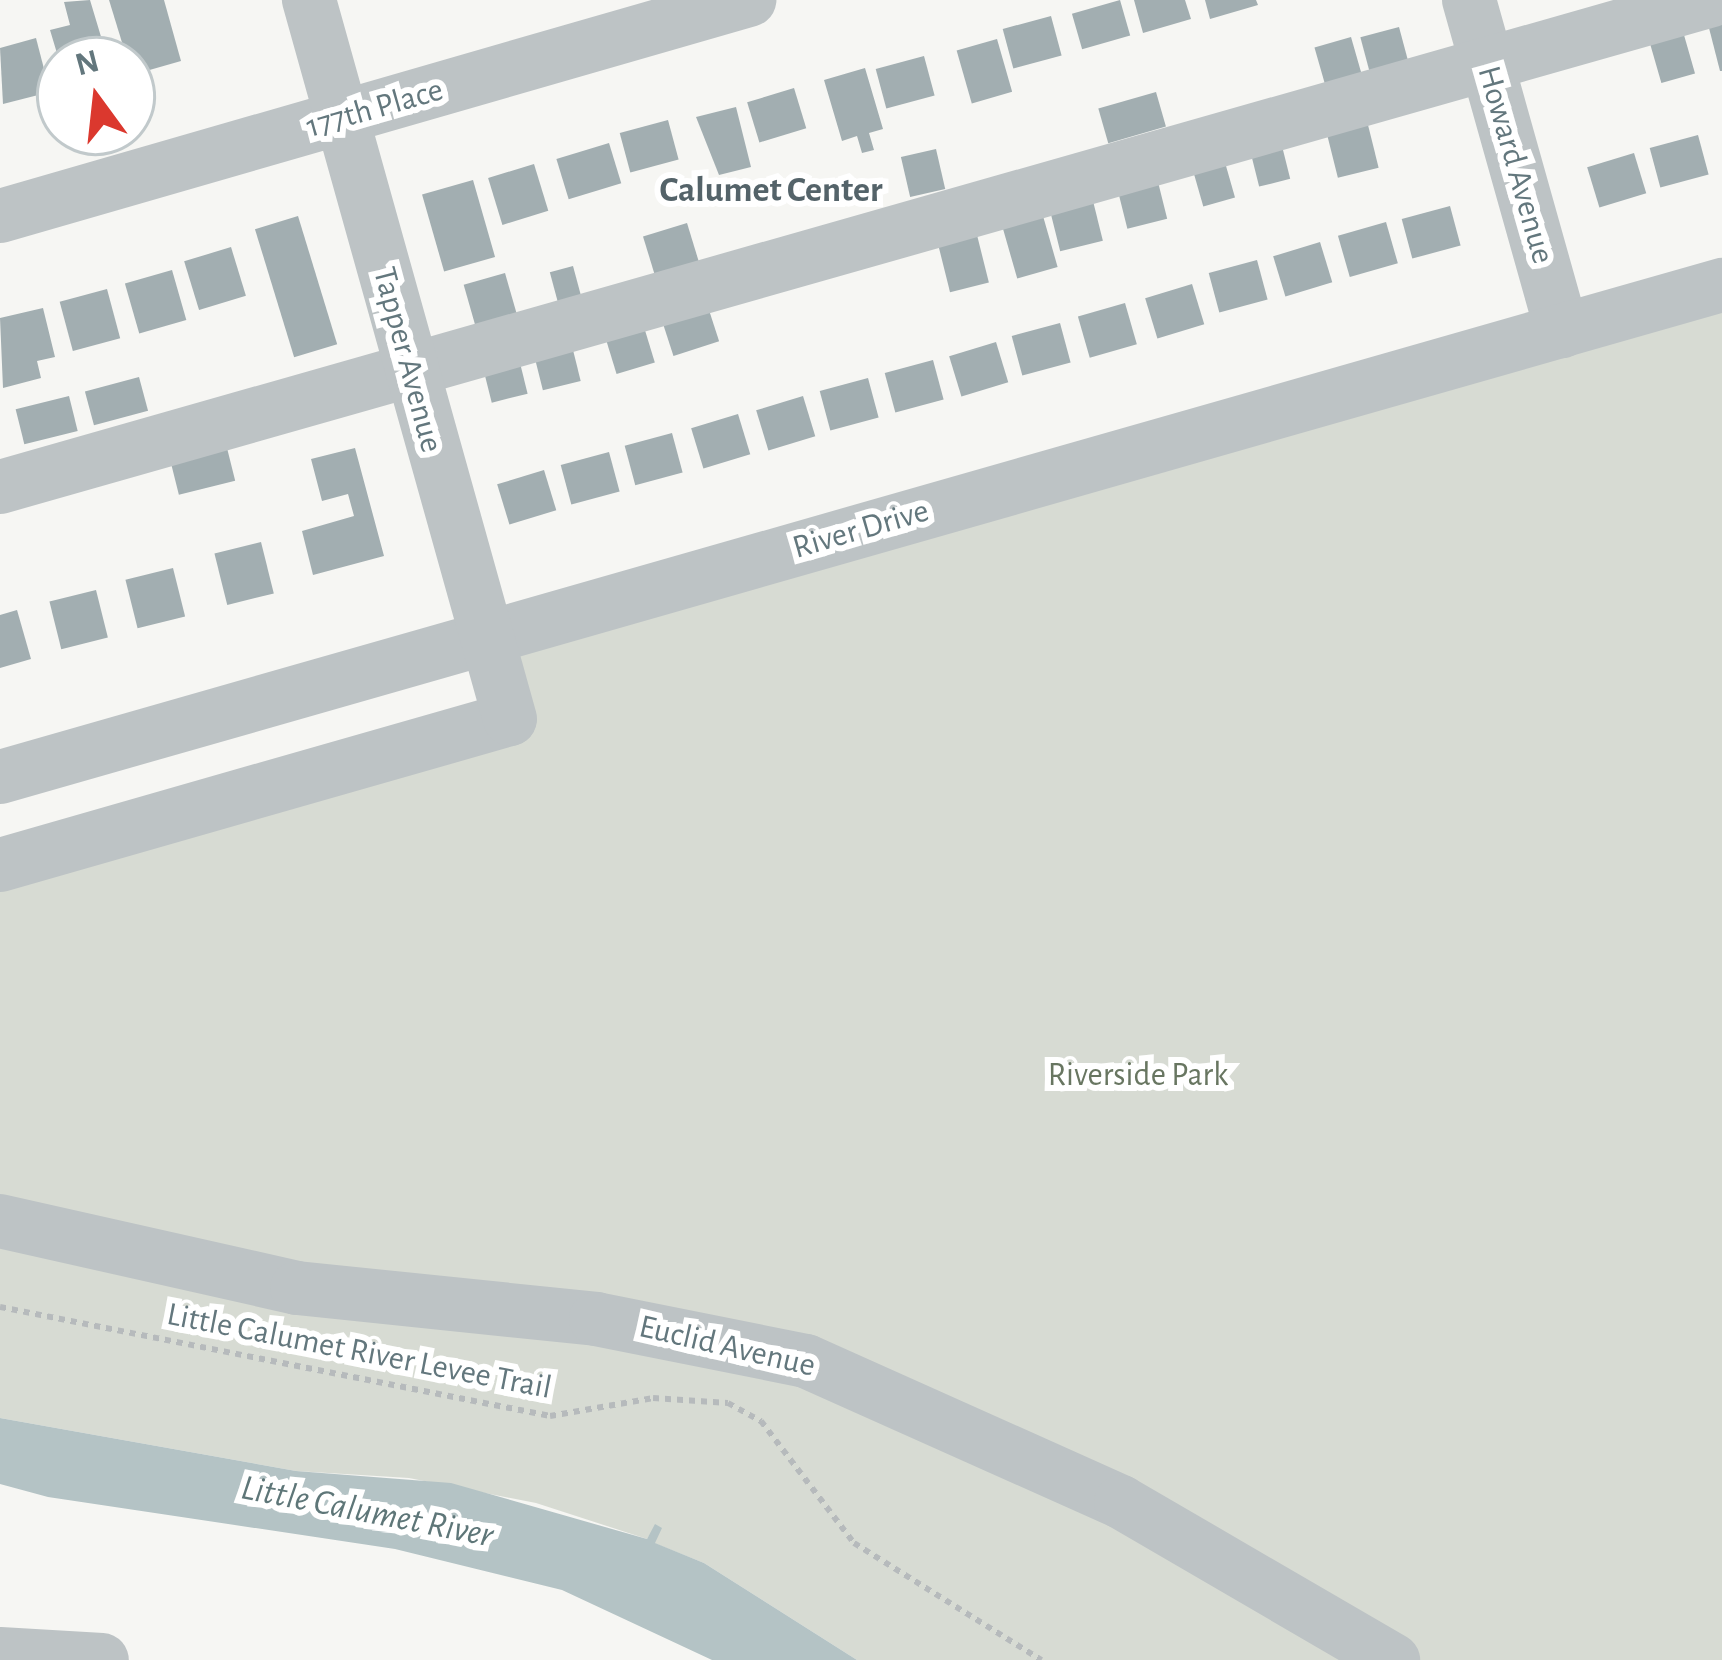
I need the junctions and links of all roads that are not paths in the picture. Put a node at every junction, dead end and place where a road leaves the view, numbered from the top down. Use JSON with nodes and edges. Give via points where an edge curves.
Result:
{"nodes":[{"id":1,"x":309,"y":0,"type":"edge"},
{"id":2,"x":749,"y":0,"type":"edge"},
{"id":3,"x":1469,"y":0,"type":"edge"},
{"id":4,"x":1712,"y":0,"type":"edge"},
{"id":5,"x":1487,"y":63,"type":"junction"},
{"id":6,"x":341,"y":119,"type":"junction"},
{"id":7,"x":0,"y":216,"type":"edge"},
{"id":8,"x":1722,"y":285,"type":"edge"},
{"id":9,"x":1562,"y":331,"type":"junction"},
{"id":10,"x":410,"y":370,"type":"junction"},
{"id":11,"x":0,"y":487,"type":"edge"},
{"id":12,"x":482,"y":638,"type":"junction"},
{"id":13,"x":0,"y":777,"type":"edge"},
{"id":14,"x":0,"y":865,"type":"edge"},
{"id":15,"x":0,"y":1222,"type":"edge"},
{"id":16,"x":0,"y":1654,"type":"edge"},
{"id":17,"x":102,"y":1660,"type":"edge"},
{"id":18,"x":1393,"y":1660,"type":"edge"}],
"edges":[{"from":1,"to":6,"type":"street","name":"Tapper Avenue"},
{"from":2,"to":6,"type":"street","name":"177th Place"},
{"from":3,"to":5,"type":"street","name":"Howard Avenue"},
{"from":4,"to":5,"type":"street"},
{"from":5,"to":9,"type":"street","name":"Howard Avenue"},
{"from":5,"to":10,"type":"street"},
{"from":6,"to":7,"type":"street","name":"177th Place"},
{"from":6,"to":10,"type":"street","name":"Tapper Avenue"},
{"from":8,"to":9,"type":"street","name":"River Drive"},
{"from":9,"to":12,"type":"street","name":"River Drive"},
{"from":10,"to":11,"type":"street"},
{"from":10,"to":12,"type":"street","name":"Tapper Avenue"},
{"from":12,"to":13,"type":"street","name":"River Drive"},
{"from":12,"to":14,"type":"street","name":"Tapper Avenue","via":[[510,719]]},
{"from":15,"to":18,"type":"street","name":"Euclid Avenue","via":[[297,1288],[596,1319],[806,1361],[1121,1502]]},
{"from":16,"to":17,"type":"street"}]}
